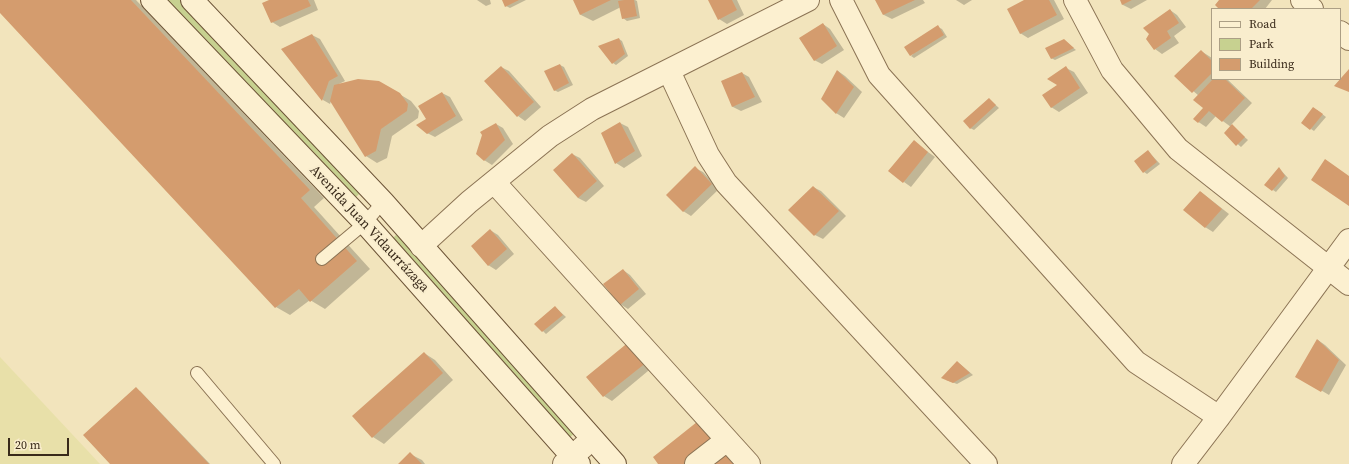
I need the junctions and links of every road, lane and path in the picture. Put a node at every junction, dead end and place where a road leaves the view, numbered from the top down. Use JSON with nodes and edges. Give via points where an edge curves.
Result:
{"nodes":[{"id":1,"x":152,"y":0,"type":"edge"},
{"id":2,"x":192,"y":0,"type":"edge"},
{"id":3,"x":808,"y":0,"type":"edge"},
{"id":4,"x":841,"y":0,"type":"edge"},
{"id":5,"x":1075,"y":0,"type":"edge"},
{"id":6,"x":1302,"y":0,"type":"edge"},
{"id":7,"x":1311,"y":8,"type":"edge"},
{"id":8,"x":1341,"y":33,"type":"edge"},
{"id":9,"x":1349,"y":39,"type":"edge"},
{"id":10,"x":669,"y":71,"type":"junction"},
{"id":11,"x":494,"y":182,"type":"junction"},
{"id":12,"x":383,"y":202,"type":"junction"},
{"id":13,"x":365,"y":223,"type":"junction"},
{"id":14,"x":1349,"y":240,"type":"edge"},
{"id":15,"x":421,"y":246,"type":"junction"},
{"id":16,"x":322,"y":258,"type":"dead end"},
{"id":17,"x":1328,"y":269,"type":"junction"},
{"id":18,"x":1349,"y":284,"type":"edge"},
{"id":19,"x":197,"y":373,"type":"dead end"},
{"id":20,"x":1219,"y":417,"type":"junction"},
{"id":21,"x":592,"y":439,"type":"junction"},
{"id":22,"x":727,"y":440,"type":"junction"},
{"id":23,"x":572,"y":462,"type":"edge"},
{"id":24,"x":274,"y":464,"type":"edge"},
{"id":25,"x":615,"y":464,"type":"edge"},
{"id":26,"x":696,"y":464,"type":"edge"},
{"id":27,"x":749,"y":464,"type":"edge"},
{"id":28,"x":986,"y":464,"type":"edge"},
{"id":29,"x":1183,"y":464,"type":"edge"}],
"edges":[{"from":1,"to":13,"type":"street","name":"Avenida Juan Vidaurrázaga"},
{"from":2,"to":12,"type":"street","name":"Avenida Juan Vidaurrázaga"},
{"from":3,"to":10,"type":"street"},
{"from":4,"to":20,"type":"street","via":[[879,75],[1136,362]]},
{"from":5,"to":17,"type":"street","via":[[1112,70],[1178,149]]},
{"from":6,"to":7,"type":"street"},
{"from":8,"to":9,"type":"street"},
{"from":10,"to":11,"type":"street","via":[[592,109],[550,136]]},
{"from":10,"to":28,"type":"street","via":[[708,155],[726,183]]},
{"from":11,"to":15,"type":"street"},
{"from":11,"to":22,"type":"street"},
{"from":12,"to":13,"type":"lane"},
{"from":12,"to":15,"type":"street","name":"Avenida Juan Vidaurrázaga"},
{"from":13,"to":16,"type":"lane"},
{"from":13,"to":23,"type":"street","name":"Avenida Juan Vidaurrázaga"},
{"from":14,"to":17,"type":"street"},
{"from":15,"to":21,"type":"street","name":"Avenida Juan Vidaurrázaga"},
{"from":17,"to":18,"type":"street"},
{"from":17,"to":20,"type":"street"},
{"from":19,"to":24,"type":"lane"},
{"from":20,"to":29,"type":"street"},
{"from":21,"to":23,"type":"street"},
{"from":21,"to":25,"type":"street","name":"Avenida Juan Vidaurrázaga"},
{"from":22,"to":26,"type":"street"},
{"from":22,"to":27,"type":"street"}]}
